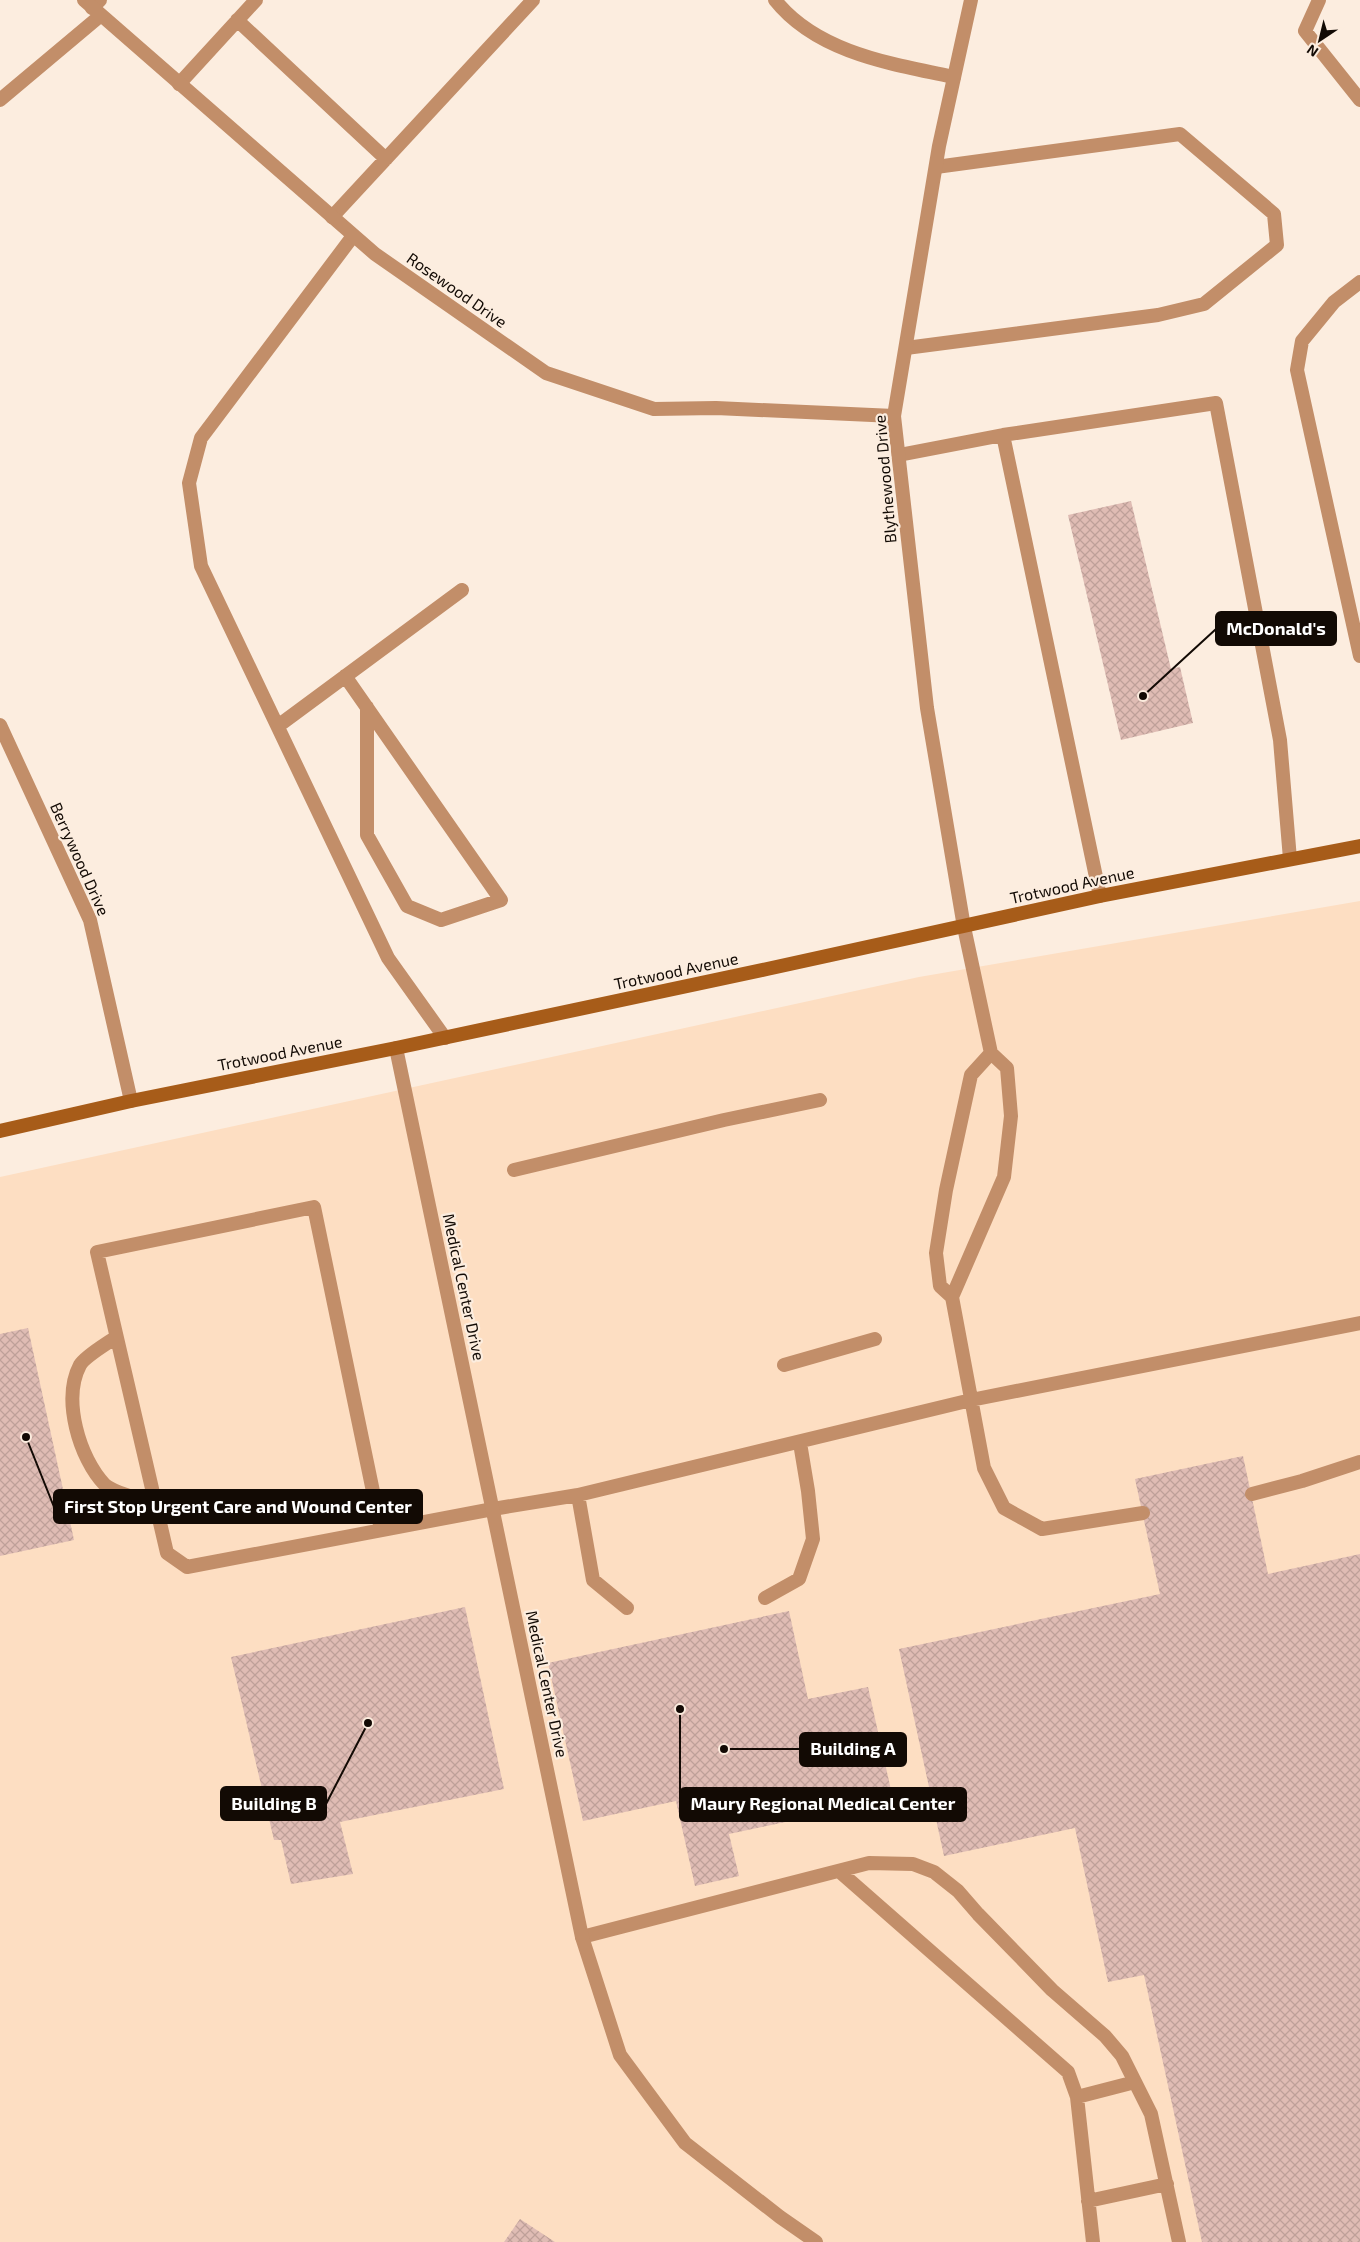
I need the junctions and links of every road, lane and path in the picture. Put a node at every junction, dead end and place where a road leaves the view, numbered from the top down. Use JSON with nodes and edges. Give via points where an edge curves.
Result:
{"nodes":[{"id":1,"x":256,"y":0,"type":"edge"},
{"id":2,"x":533,"y":0,"type":"edge"},
{"id":3,"x":775,"y":0,"type":"edge"},
{"id":4,"x":971,"y":0,"type":"edge"},
{"id":5,"x":1318,"y":0,"type":"edge"},
{"id":6,"x":94,"y":6,"type":"edge"},
{"id":7,"x":237,"y":20,"type":"junction"},
{"id":8,"x":954,"y":78,"type":"junction"},
{"id":9,"x":179,"y":84,"type":"junction"},
{"id":10,"x":0,"y":100,"type":"edge"},
{"id":11,"x":1360,"y":100,"type":"edge"},
{"id":12,"x":386,"y":159,"type":"junction"},
{"id":13,"x":936,"y":167,"type":"junction"},
{"id":14,"x":332,"y":217,"type":"junction"},
{"id":15,"x":353,"y":236,"type":"junction"},
{"id":16,"x":1360,"y":282,"type":"edge"},
{"id":17,"x":906,"y":348,"type":"junction"},
{"id":18,"x":894,"y":416,"type":"junction"},
{"id":19,"x":1003,"y":435,"type":"junction"},
{"id":20,"x":899,"y":456,"type":"junction"},
{"id":21,"x":462,"y":590,"type":"dead end"},
{"id":22,"x":1360,"y":656,"type":"edge"},
{"id":23,"x":345,"y":676,"type":"junction"},
{"id":24,"x":367,"y":707,"type":"junction"},
{"id":25,"x":0,"y":725,"type":"edge"},
{"id":26,"x":278,"y":726,"type":"junction"},
{"id":27,"x":1360,"y":846,"type":"edge"},
{"id":28,"x":1290,"y":860,"type":"junction"},
{"id":29,"x":1100,"y":896,"type":"junction"},
{"id":30,"x":964,"y":927,"type":"junction"},
{"id":31,"x":445,"y":1038,"type":"junction"},
{"id":32,"x":396,"y":1048,"type":"junction"},
{"id":33,"x":990,"y":1053,"type":"junction"},
{"id":34,"x":820,"y":1100,"type":"dead end"},
{"id":35,"x":131,"y":1101,"type":"junction"},
{"id":36,"x":0,"y":1131,"type":"edge"},
{"id":37,"x":514,"y":1170,"type":"dead end"},
{"id":38,"x":952,"y":1298,"type":"junction"},
{"id":39,"x":1360,"y":1323,"type":"edge"},
{"id":40,"x":116,"y":1337,"type":"junction"},
{"id":41,"x":875,"y":1339,"type":"dead end"},
{"id":42,"x":784,"y":1365,"type":"dead end"},
{"id":43,"x":971,"y":1400,"type":"junction"},
{"id":44,"x":800,"y":1443,"type":"junction"},
{"id":45,"x":1360,"y":1462,"type":"edge"},
{"id":46,"x":1252,"y":1494,"type":"dead end"},
{"id":47,"x":578,"y":1495,"type":"junction"},
{"id":48,"x":155,"y":1504,"type":"junction"},
{"id":49,"x":493,"y":1509,"type":"junction"},
{"id":50,"x":1143,"y":1512,"type":"dead end"},
{"id":51,"x":381,"y":1530,"type":"junction"},
{"id":52,"x":765,"y":1598,"type":"dead end"},
{"id":53,"x":627,"y":1608,"type":"dead end"},
{"id":54,"x":838,"y":1871,"type":"junction"},
{"id":55,"x":582,"y":1937,"type":"junction"},
{"id":56,"x":1135,"y":2082,"type":"junction"},
{"id":57,"x":1078,"y":2097,"type":"junction"},
{"id":58,"x":1167,"y":2184,"type":"junction"},
{"id":59,"x":1088,"y":2201,"type":"junction"},
{"id":60,"x":816,"y":2242,"type":"edge"},
{"id":61,"x":1093,"y":2242,"type":"edge"},
{"id":62,"x":1179,"y":2242,"type":"edge"}],
"edges":[{"from":1,"to":7,"type":"street"},
{"from":2,"to":12,"type":"street"},
{"from":3,"to":8,"type":"street","via":[[816,36],[867,58]]},
{"from":4,"to":8,"type":"street","name":"Blythewood Drive"},
{"from":5,"to":11,"type":"street","via":[[1305,31]]},
{"from":6,"to":9,"type":"street","name":"Rosewood Drive"},
{"from":6,"to":10,"type":"street"},
{"from":7,"to":9,"type":"street"},
{"from":7,"to":12,"type":"street"},
{"from":8,"to":13,"type":"street","name":"Blythewood Drive"},
{"from":9,"to":14,"type":"street","name":"Rosewood Drive"},
{"from":12,"to":14,"type":"street"},
{"from":13,"to":17,"type":"street","name":"Blythewood Drive"},
{"from":13,"to":17,"type":"street","via":[[1180,134],[1274,214],[1277,245],[1204,304],[1158,315]]},
{"from":14,"to":15,"type":"street","name":"Rosewood Drive"},
{"from":15,"to":18,"type":"street","name":"Rosewood Drive","via":[[546,373],[654,410],[716,408]]},
{"from":15,"to":26,"type":"street","via":[[201,438],[189,483],[201,566]]},
{"from":16,"to":22,"type":"street","via":[[1334,302],[1302,341],[1297,370]]},
{"from":17,"to":18,"type":"street","name":"Blythewood Drive"},
{"from":18,"to":20,"type":"street","name":"Blythewood Drive"},
{"from":19,"to":20,"type":"street"},
{"from":19,"to":28,"type":"street","via":[[1216,402],[1280,740]]},
{"from":19,"to":29,"type":"street"},
{"from":20,"to":30,"type":"street","name":"Blythewood Drive","via":[[927,708]]},
{"from":21,"to":23,"type":"street"},
{"from":23,"to":24,"type":"street"},
{"from":23,"to":26,"type":"street"},
{"from":24,"to":24,"type":"street","via":[[372,715],[501,900],[441,920],[407,906],[367,835]]},
{"from":25,"to":35,"type":"street","name":"Berrywood Drive","via":[[90,920]]},
{"from":26,"to":31,"type":"street","via":[[388,958]]},
{"from":27,"to":28,"type":"main road","name":"Trotwood Avenue"},
{"from":28,"to":29,"type":"main road","name":"Trotwood Avenue"},
{"from":29,"to":30,"type":"main road","name":"Trotwood Avenue"},
{"from":30,"to":31,"type":"main road","name":"Trotwood Avenue"},
{"from":30,"to":33,"type":"street","name":"Blythewood Drive"},
{"from":31,"to":32,"type":"main road","name":"Trotwood Avenue"},
{"from":32,"to":35,"type":"main road","name":"Trotwood Avenue"},
{"from":32,"to":49,"type":"street","name":"Medical Center Drive"},
{"from":33,"to":38,"type":"street","via":[[971,1075],[936,1252],[940,1286]]},
{"from":33,"to":38,"type":"street","via":[[1007,1068],[1010,1116],[1004,1177]]},
{"from":34,"to":37,"type":"street"},
{"from":35,"to":36,"type":"main road","name":"Trotwood Avenue"},
{"from":38,"to":43,"type":"street"},
{"from":39,"to":43,"type":"street"},
{"from":40,"to":48,"type":"street"},
{"from":40,"to":48,"type":"street","via":[[81,1363],[74,1385],[73,1416],[87,1462],[107,1486]]},
{"from":40,"to":51,"type":"street","via":[[97,1252],[314,1206]]},
{"from":41,"to":42,"type":"street"},
{"from":43,"to":44,"type":"street"},
{"from":43,"to":50,"type":"street","via":[[984,1468],[1004,1508],[1042,1529]]},
{"from":44,"to":47,"type":"street"},
{"from":44,"to":52,"type":"street","via":[[813,1539],[798,1579]]},
{"from":45,"to":46,"type":"street"},
{"from":47,"to":49,"type":"street"},
{"from":47,"to":53,"type":"street","via":[[593,1580]]},
{"from":48,"to":51,"type":"street","via":[[167,1553],[187,1567]]},
{"from":49,"to":51,"type":"street"},
{"from":49,"to":55,"type":"street","name":"Medical Center Drive"},
{"from":54,"to":55,"type":"street"},
{"from":54,"to":56,"type":"street","via":[[869,1863],[913,1864],[934,1872],[958,1891],[1052,1990],[1105,2036],[1122,2056]]},
{"from":54,"to":57,"type":"street","via":[[1068,2072]]},
{"from":55,"to":60,"type":"street","name":"Medical Center Drive","via":[[620,2055],[685,2143]]},
{"from":56,"to":57,"type":"street"},
{"from":56,"to":58,"type":"street","via":[[1151,2114]]},
{"from":57,"to":59,"type":"street"},
{"from":58,"to":59,"type":"street"},
{"from":58,"to":62,"type":"street"},
{"from":59,"to":61,"type":"street"}]}
